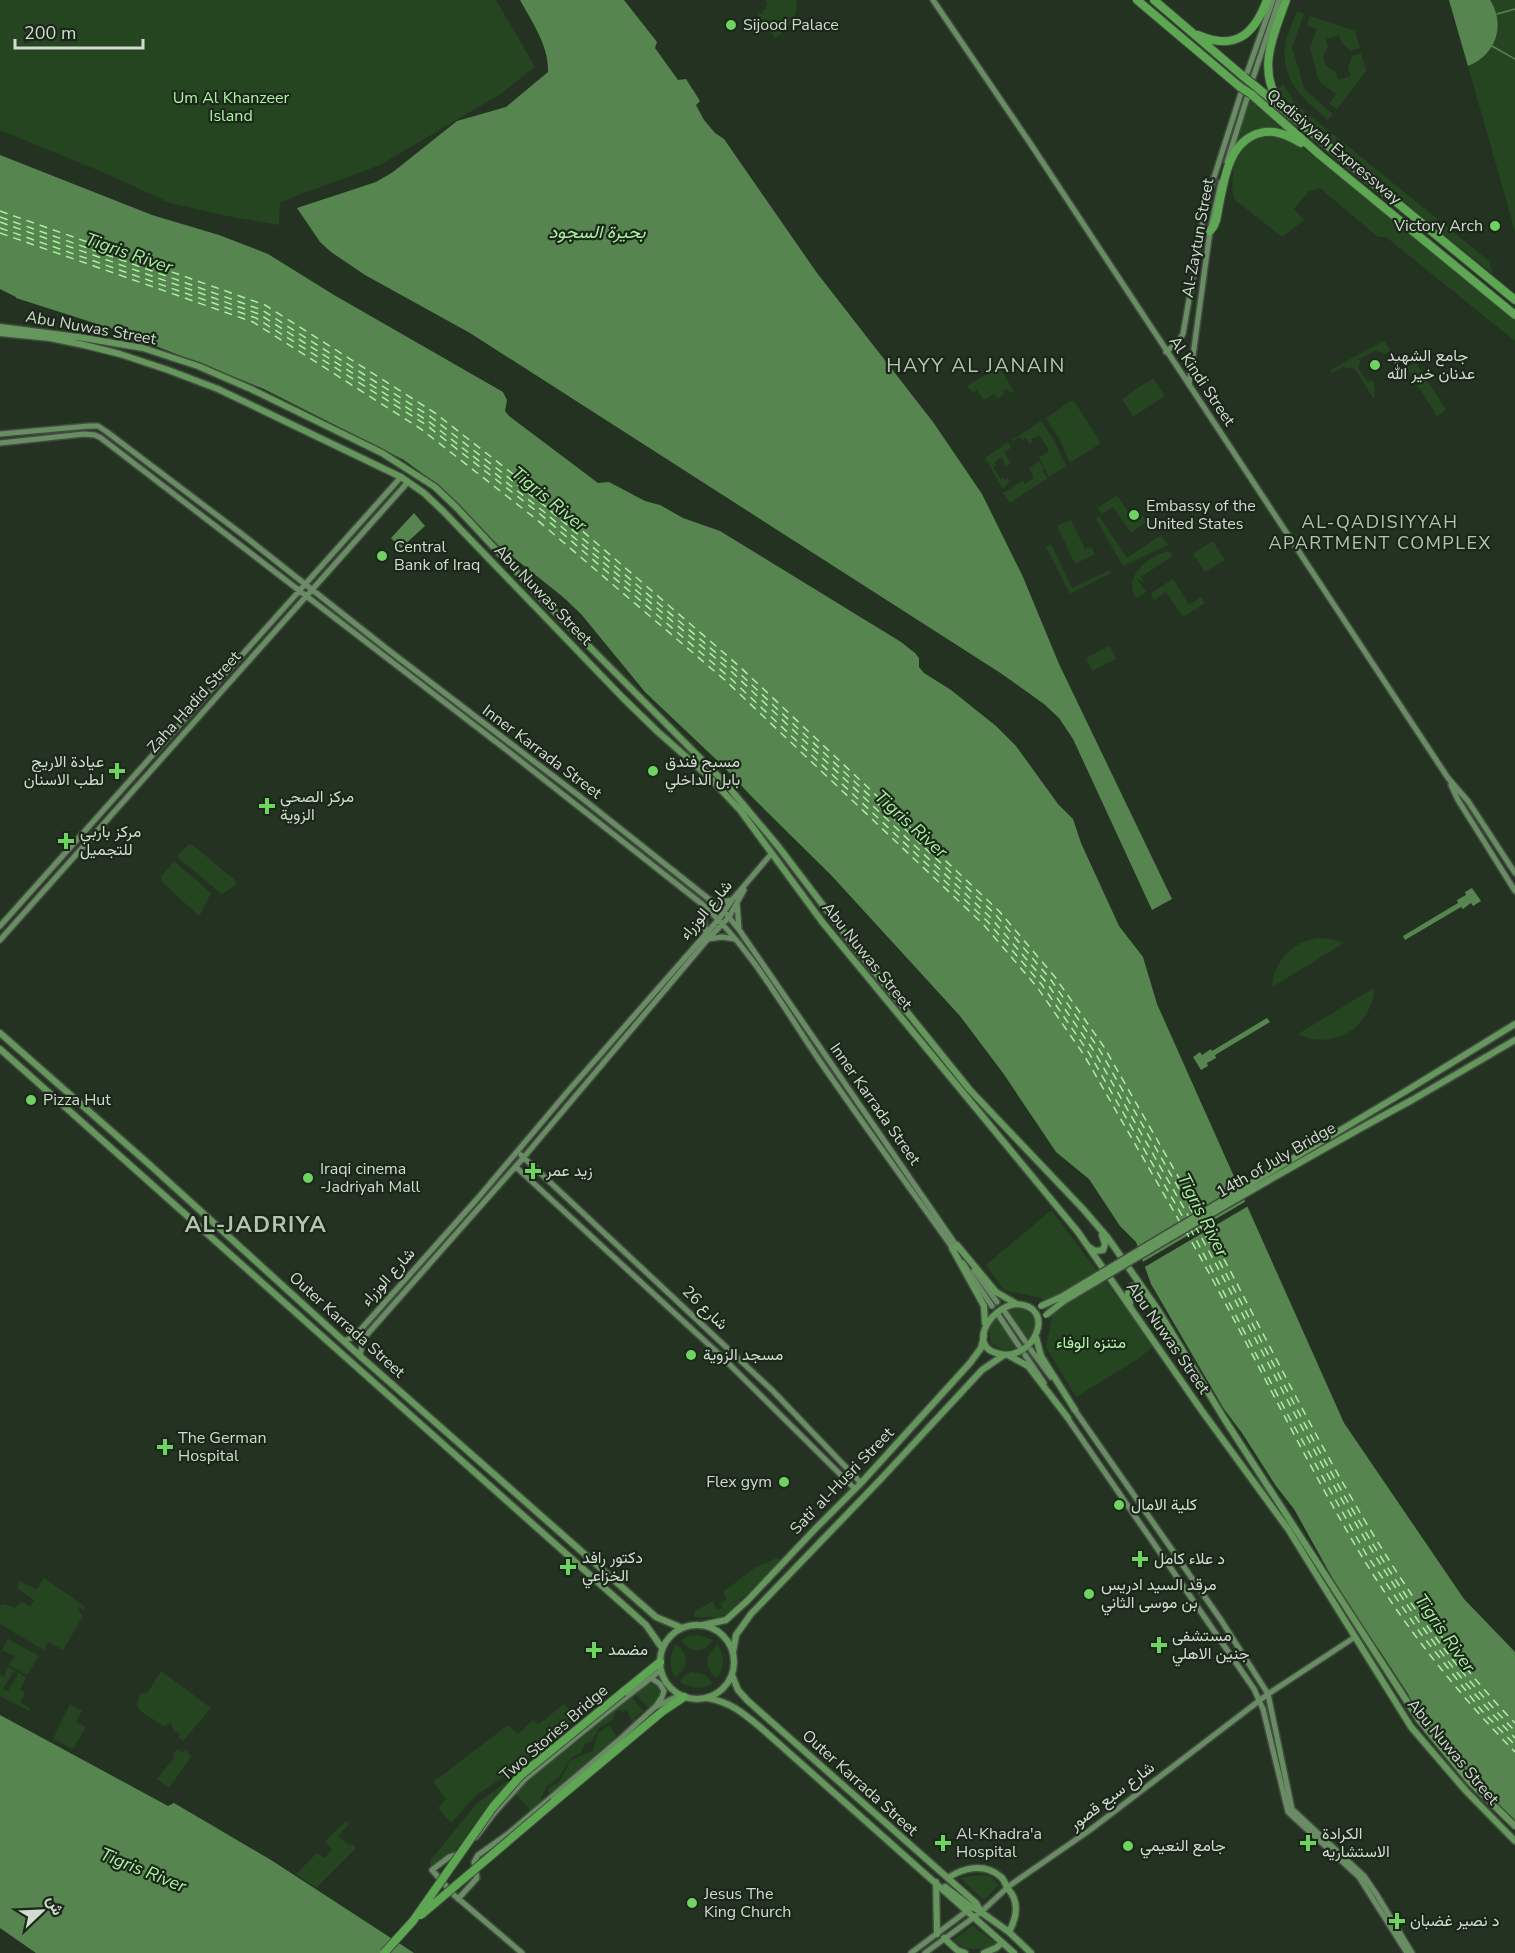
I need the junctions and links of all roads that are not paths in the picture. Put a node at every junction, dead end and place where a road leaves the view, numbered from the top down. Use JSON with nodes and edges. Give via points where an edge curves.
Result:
{"nodes":[{"id":1,"x":933,"y":0,"type":"edge"},
{"id":2,"x":1137,"y":0,"type":"edge"},
{"id":3,"x":1154,"y":0,"type":"edge"},
{"id":4,"x":1267,"y":0,"type":"edge"},
{"id":5,"x":1273,"y":0,"type":"edge"},
{"id":6,"x":1279,"y":0,"type":"edge"},
{"id":7,"x":1286,"y":0,"type":"edge"},
{"id":8,"x":1191,"y":32,"type":"junction"},
{"id":9,"x":1246,"y":75,"type":"junction"},
{"id":10,"x":1254,"y":81,"type":"junction"},
{"id":11,"x":1240,"y":90,"type":"junction"},
{"id":12,"x":1249,"y":96,"type":"junction"},
{"id":13,"x":1291,"y":115,"type":"junction"},
{"id":14,"x":1320,"y":155,"type":"junction"},
{"id":15,"x":1209,"y":193,"type":"junction"},
{"id":16,"x":1218,"y":196,"type":"junction"},
{"id":17,"x":1210,"y":231,"type":"joint"},
{"id":18,"x":1515,"y":300,"type":"edge"},
{"id":19,"x":1515,"y":315,"type":"edge"},
{"id":20,"x":0,"y":327,"type":"edge"},
{"id":21,"x":0,"y":333,"type":"edge"},
{"id":22,"x":1166,"y":352,"type":"junction"},
{"id":23,"x":1189,"y":385,"type":"junction"},
{"id":24,"x":0,"y":434,"type":"edge"},
{"id":25,"x":0,"y":443,"type":"edge"},
{"id":26,"x":401,"y":477,"type":"junction"},
{"id":27,"x":408,"y":482,"type":"junction"},
{"id":28,"x":304,"y":584,"type":"junction"},
{"id":29,"x":311,"y":589,"type":"junction"},
{"id":30,"x":298,"y":590,"type":"junction"},
{"id":31,"x":305,"y":595,"type":"junction"},
{"id":32,"x":391,"y":652,"type":"junction"},
{"id":33,"x":386,"y":658,"type":"junction"},
{"id":34,"x":227,"y":674,"type":"junction"},
{"id":35,"x":233,"y":679,"type":"junction"},
{"id":36,"x":468,"y":712,"type":"junction"},
{"id":37,"x":463,"y":718,"type":"junction"},
{"id":38,"x":1448,"y":778,"type":"junction"},
{"id":39,"x":1487,"y":830,"type":"junction"},
{"id":40,"x":1480,"y":835,"type":"junction"},
{"id":41,"x":771,"y":853,"type":"junction"},
{"id":42,"x":1515,"y":873,"type":"edge"},
{"id":43,"x":1515,"y":891,"type":"edge"},
{"id":44,"x":734,"y":901,"type":"junction"},
{"id":45,"x":713,"y":903,"type":"junction"},
{"id":46,"x":702,"y":904,"type":"junction"},
{"id":47,"x":724,"y":911,"type":"junction"},
{"id":48,"x":729,"y":917,"type":"junction"},
{"id":49,"x":720,"y":921,"type":"junction"},
{"id":50,"x":0,"y":926,"type":"edge"},
{"id":51,"x":740,"y":931,"type":"junction"},
{"id":52,"x":707,"y":936,"type":"junction"},
{"id":53,"x":735,"y":939,"type":"junction"},
{"id":54,"x":0,"y":940,"type":"edge"},
{"id":55,"x":1515,"y":1024,"type":"edge"},
{"id":56,"x":0,"y":1034,"type":"edge"},
{"id":57,"x":1515,"y":1040,"type":"edge"},
{"id":58,"x":0,"y":1049,"type":"edge"},
{"id":59,"x":543,"y":1121,"type":"junction"},
{"id":60,"x":549,"y":1127,"type":"junction"},
{"id":61,"x":518,"y":1151,"type":"junction"},
{"id":62,"x":524,"y":1158,"type":"junction"},
{"id":63,"x":516,"y":1167,"type":"junction"},
{"id":64,"x":185,"y":1196,"type":"junction"},
{"id":65,"x":477,"y":1199,"type":"junction"},
{"id":66,"x":482,"y":1205,"type":"junction"},
{"id":67,"x":175,"y":1206,"type":"junction"},
{"id":68,"x":1083,"y":1209,"type":"junction"},
{"id":69,"x":1078,"y":1232,"type":"junction"},
{"id":70,"x":954,"y":1247,"type":"junction"},
{"id":71,"x":408,"y":1276,"type":"junction"},
{"id":72,"x":414,"y":1281,"type":"junction"},
{"id":73,"x":995,"y":1304,"type":"dead end"},
{"id":74,"x":1019,"y":1304,"type":"junction"},
{"id":75,"x":1028,"y":1307,"type":"junction"},
{"id":76,"x":1158,"y":1310,"type":"junction"},
{"id":77,"x":985,"y":1326,"type":"junction"},
{"id":78,"x":1039,"y":1326,"type":"junction"},
{"id":79,"x":1144,"y":1326,"type":"junction"},
{"id":80,"x":984,"y":1336,"type":"junction"},
{"id":81,"x":1036,"y":1336,"type":"junction"},
{"id":82,"x":716,"y":1337,"type":"junction"},
{"id":83,"x":343,"y":1341,"type":"junction"},
{"id":84,"x":1025,"y":1341,"type":"dead end"},
{"id":85,"x":709,"y":1345,"type":"junction"},
{"id":86,"x":1019,"y":1346,"type":"dead end"},
{"id":87,"x":1031,"y":1350,"type":"dead end"},
{"id":88,"x":1025,"y":1354,"type":"dead end"},
{"id":89,"x":1006,"y":1355,"type":"junction"},
{"id":90,"x":360,"y":1356,"type":"junction"},
{"id":91,"x":377,"y":1371,"type":"junction"},
{"id":92,"x":370,"y":1379,"type":"junction"},
{"id":93,"x":1075,"y":1410,"type":"junction"},
{"id":94,"x":1068,"y":1418,"type":"junction"},
{"id":95,"x":861,"y":1483,"type":"junction"},
{"id":96,"x":855,"y":1490,"type":"junction"},
{"id":97,"x":703,"y":1625,"type":"junction"},
{"id":98,"x":682,"y":1628,"type":"junction"},
{"id":99,"x":1355,"y":1637,"type":"junction"},
{"id":100,"x":662,"y":1648,"type":"junction"},
{"id":101,"x":733,"y":1652,"type":"junction"},
{"id":102,"x":660,"y":1666,"type":"junction"},
{"id":103,"x":732,"y":1675,"type":"junction"},
{"id":104,"x":651,"y":1678,"type":"junction"},
{"id":105,"x":1268,"y":1694,"type":"junction"},
{"id":106,"x":682,"y":1696,"type":"junction"},
{"id":107,"x":707,"y":1698,"type":"junction"},
{"id":108,"x":1259,"y":1702,"type":"junction"},
{"id":109,"x":655,"y":1707,"type":"junction"},
{"id":110,"x":1515,"y":1826,"type":"edge"},
{"id":111,"x":1515,"y":1841,"type":"edge"},
{"id":112,"x":948,"y":1878,"type":"junction"},
{"id":113,"x":937,"y":1884,"type":"junction"},
{"id":114,"x":1007,"y":1888,"type":"junction"},
{"id":115,"x":458,"y":1899,"type":"junction"},
{"id":116,"x":968,"y":1900,"type":"junction"},
{"id":117,"x":967,"y":1911,"type":"junction"},
{"id":118,"x":978,"y":1914,"type":"junction"},
{"id":119,"x":413,"y":1921,"type":"junction"},
{"id":120,"x":1009,"y":1932,"type":"junction"},
{"id":121,"x":937,"y":1934,"type":"junction"},
{"id":122,"x":944,"y":1938,"type":"junction"},
{"id":123,"x":1002,"y":1943,"type":"junction"},
{"id":124,"x":384,"y":1953,"type":"edge"},
{"id":125,"x":522,"y":1953,"type":"edge"},
{"id":126,"x":911,"y":1953,"type":"edge"},
{"id":127,"x":925,"y":1953,"type":"edge"},
{"id":128,"x":965,"y":1953,"type":"edge"},
{"id":129,"x":984,"y":1953,"type":"edge"},
{"id":130,"x":1014,"y":1953,"type":"edge"},
{"id":131,"x":1031,"y":1953,"type":"edge"},
{"id":132,"x":1407,"y":1953,"type":"edge"},
{"id":133,"x":1413,"y":1953,"type":"edge"}],
"edges":[{"from":1,"to":22,"type":"street","name":"Al Kindi Street"},
{"from":2,"to":11,"type":"highway","name":"Qadisiyyah Expressway"},
{"from":3,"to":8,"type":"highway","name":"Qadisiyyah Expressway"},
{"from":4,"to":8,"type":"highway","via":[[1255,26],[1241,38],[1218,42]]},
{"from":5,"to":9,"type":"street"},
{"from":6,"to":10,"type":"street"},
{"from":7,"to":13,"type":"highway","via":[[1269,51],[1268,71],[1276,96]]},
{"from":8,"to":9,"type":"highway","name":"Qadisiyyah Expressway"},
{"from":9,"to":10,"type":"highway","name":"Qadisiyyah Expressway","bridge":true},
{"from":10,"to":13,"type":"highway","name":"Qadisiyyah Expressway"},
{"from":11,"to":12,"type":"highway","name":"Qadisiyyah Expressway","bridge":true},
{"from":11,"to":15,"type":"street","name":"Al-Zaytun Street"},
{"from":12,"to":14,"type":"highway","name":"Qadisiyyah Expressway"},
{"from":12,"to":16,"type":"street","name":"Al-Zaytun Street"},
{"from":13,"to":18,"type":"highway","name":"Qadisiyyah Expressway"},
{"from":14,"to":16,"type":"highway","via":[[1280,133],[1257,133],[1235,151]]},
{"from":14,"to":19,"type":"highway","name":"Qadisiyyah Expressway"},
{"from":15,"to":16,"type":"street"},
{"from":15,"to":22,"type":"street","name":"Al-Zaytun Street","via":[[1183,334]]},
{"from":16,"to":17,"type":"highway","via":[[1215,224]]},
{"from":17,"to":23,"type":"street","name":"Al-Zaytun Street"},
{"from":20,"to":68,"type":"main road","name":"Abu Nuwas Street","via":[[143,348],[198,366],[382,453],[435,487],[726,784],[970,1090]]},
{"from":21,"to":26,"type":"main road","name":"Abu Nuwas Street","via":[[84,345],[168,370],[240,399]]},
{"from":22,"to":23,"type":"street","name":"Al Kindi Street"},
{"from":23,"to":38,"type":"street","name":"Al Kindi Street"},
{"from":24,"to":28,"type":"street","name":"Inner Karrada Street","via":[[98,426]]},
{"from":25,"to":30,"type":"street","name":"Inner Karrada Street","via":[[95,435]]},
{"from":26,"to":27,"type":"main road","name":"Abu Nuwas Street"},
{"from":26,"to":28,"type":"street","name":"Zaha Hadid Street"},
{"from":27,"to":29,"type":"street","name":"Zaha Hadid Street"},
{"from":27,"to":41,"type":"main road","name":"Abu Nuwas Street","via":[[443,511],[640,715],[718,786]]},
{"from":28,"to":29,"type":"street","name":"Inner Karrada Street"},
{"from":28,"to":30,"type":"street","name":"Zaha Hadid Street"},
{"from":29,"to":31,"type":"street","name":"Zaha Hadid Street"},
{"from":29,"to":32,"type":"street","name":"Inner Karrada Street"},
{"from":30,"to":31,"type":"street","name":"Inner Karrada Street"},
{"from":30,"to":34,"type":"street","name":"Zaha Hadid Street"},
{"from":31,"to":33,"type":"street","name":"Inner Karrada Street"},
{"from":31,"to":35,"type":"street","name":"Zaha Hadid Street"},
{"from":32,"to":33,"type":"street"},
{"from":32,"to":36,"type":"street","name":"Inner Karrada Street"},
{"from":33,"to":37,"type":"street","name":"Inner Karrada Street"},
{"from":34,"to":35,"type":"street"},
{"from":34,"to":50,"type":"street","name":"Zaha Hadid Street"},
{"from":35,"to":54,"type":"street","name":"Zaha Hadid Street"},
{"from":36,"to":37,"type":"street"},
{"from":36,"to":45,"type":"street","name":"Inner Karrada Street"},
{"from":37,"to":46,"type":"street","name":"Inner Karrada Street"},
{"from":38,"to":39,"type":"street","name":"Al Kindi Street"},
{"from":38,"to":40,"type":"street","name":"Al Kindi Street"},
{"from":39,"to":40,"type":"street"},
{"from":39,"to":42,"type":"street","name":"Al Kindi Street"},
{"from":40,"to":43,"type":"street","name":"Al Kindi Street"},
{"from":41,"to":44,"type":"street","name":"شارع الوزراء"},
{"from":41,"to":69,"type":"main road","name":"Abu Nuwas Street","via":[[849,956]]},
{"from":44,"to":45,"type":"street"},
{"from":44,"to":47,"type":"street","name":"شارع الوزراء"},
{"from":44,"to":48,"type":"street","name":"شارع الوزراء"},
{"from":44,"to":51,"type":"street"},
{"from":45,"to":47,"type":"street","name":"Inner Karrada Street"},
{"from":46,"to":49,"type":"street","name":"Inner Karrada Street"},
{"from":46,"to":52,"type":"street"},
{"from":47,"to":48,"type":"street","name":"Inner Karrada Street"},
{"from":47,"to":49,"type":"street","name":"شارع الوزراء"},
{"from":48,"to":49,"type":"street","name":"شارع الوزراء"},
{"from":48,"to":51,"type":"street","name":"Inner Karrada Street"},
{"from":49,"to":52,"type":"street","name":"شارع الوزراء"},
{"from":49,"to":53,"type":"street","name":"Inner Karrada Street"},
{"from":51,"to":70,"type":"street","name":"Inner Karrada Street"},
{"from":52,"to":53,"type":"street"},
{"from":52,"to":59,"type":"street","name":"شارع الوزراء"},
{"from":52,"to":60,"type":"street","name":"شارع الوزراء"},
{"from":53,"to":70,"type":"street","name":"Inner Karrada Street"},
{"from":55,"to":75,"type":"main road","name":"14th of July Bridge","bridge":true,"via":[[1061,1297]]},
{"from":56,"to":64,"type":"main road","name":"Outer Karrada Street"},
{"from":57,"to":78,"type":"main road","name":"14th of July Bridge","bridge":true,"via":[[1064,1301]]},
{"from":58,"to":67,"type":"main road","name":"Outer Karrada Street"},
{"from":59,"to":60,"type":"street"},
{"from":59,"to":61,"type":"street","name":"شارع الوزراء"},
{"from":60,"to":62,"type":"street","name":"شارع الوزراء"},
{"from":61,"to":62,"type":"street","name":"شارع 26"},
{"from":61,"to":65,"type":"street","name":"شارع الوزراء"},
{"from":62,"to":63,"type":"street","name":"شارع الوزراء"},
{"from":62,"to":82,"type":"street","name":"شارع 26"},
{"from":63,"to":66,"type":"street","name":"شارع الوزراء"},
{"from":63,"to":85,"type":"street","name":"شارع 26"},
{"from":64,"to":67,"type":"main road"},
{"from":64,"to":83,"type":"main road","name":"Outer Karrada Street"},
{"from":65,"to":66,"type":"street"},
{"from":65,"to":71,"type":"street","name":"شارع الوزراء"},
{"from":66,"to":72,"type":"street","name":"شارع الوزراء"},
{"from":67,"to":92,"type":"main road","name":"Outer Karrada Street"},
{"from":68,"to":69,"type":"main road","via":[[1104,1238],[1105,1248],[1100,1252],[1091,1248]]},
{"from":68,"to":76,"type":"main road","name":"Abu Nuwas Street"},
{"from":69,"to":79,"type":"main road","name":"Abu Nuwas Street"},
{"from":70,"to":73,"type":"street"},
{"from":70,"to":74,"type":"main road","via":[[996,1292]]},
{"from":70,"to":77,"type":"main road","via":[[984,1306]]},
{"from":71,"to":72,"type":"street"},
{"from":71,"to":83,"type":"street","name":"شارع الوزراء","via":[[354,1337]]},
{"from":72,"to":90,"type":"street","name":"شارع الوزراء","via":[[363,1340]]},
{"from":74,"to":75,"type":"main road"},
{"from":74,"to":77,"type":"main road","via":[[999,1310]]},
{"from":75,"to":78,"type":"main road","via":[[1036,1314]]},
{"from":76,"to":79,"type":"main road","via":[[1141,1288],[1128,1289],[1131,1306]]},
{"from":76,"to":110,"type":"main road","name":"Abu Nuwas Street","via":[[1412,1710],[1470,1782]]},
{"from":77,"to":80,"type":"main road"},
{"from":78,"to":81,"type":"main road"},
{"from":79,"to":99,"type":"main road","name":"Abu Nuwas Street","via":[[1270,1503]]},
{"from":80,"to":89,"type":"main road","via":[[989,1348]]},
{"from":80,"to":95,"type":"main road","name":"Sati' al-Husri Street","via":[[974,1358]]},
{"from":81,"to":89,"type":"main road","via":[[1024,1349]]},
{"from":81,"to":93,"type":"main road","via":[[1041,1356]]},
{"from":82,"to":85,"type":"street"},
{"from":82,"to":95,"type":"street","name":"شارع 26"},
{"from":83,"to":90,"type":"main road","name":"Outer Karrada Street"},
{"from":84,"to":86,"type":"street","via":[[1002,1314]]},
{"from":85,"to":96,"type":"street","name":"شارع 26"},
{"from":87,"to":93,"type":"street"},
{"from":88,"to":94,"type":"street"},
{"from":89,"to":94,"type":"main road","via":[[1028,1366]]},
{"from":89,"to":101,"type":"main road","name":"Sati' al-Husri Street","via":[[982,1370],[751,1614],[736,1635]]},
{"from":90,"to":91,"type":"main road","name":"Outer Karrada Street"},
{"from":91,"to":92,"type":"main road"},
{"from":91,"to":98,"type":"main road","name":"Outer Karrada Street","via":[[656,1617]]},
{"from":92,"to":100,"type":"main road","name":"Outer Karrada Street","via":[[646,1625]]},
{"from":93,"to":105,"type":"street"},
{"from":94,"to":108,"type":"street","via":[[1238,1664]]},
{"from":95,"to":96,"type":"main road","name":"Sati' al-Husri Street"},
{"from":96,"to":97,"type":"main road","name":"Sati' al-Husri Street","via":[[734,1614]]},
{"from":97,"to":98,"type":"main road"},
{"from":97,"to":101,"type":"main road","via":[[722,1634]]},
{"from":98,"to":100,"type":"main road"},
{"from":99,"to":105,"type":"street","name":"شارع سبع قصور"},
{"from":99,"to":111,"type":"main road","name":"Abu Nuwas Street","via":[[1411,1727]]},
{"from":100,"to":102,"type":"main road"},
{"from":101,"to":103,"type":"main road"},
{"from":102,"to":104,"type":"street"},
{"from":102,"to":106,"type":"main road","via":[[668,1685]]},
{"from":102,"to":119,"type":"highway","name":"Two Stories Bridge","bridge":true,"via":[[622,1692],[520,1776],[493,1807]]},
{"from":103,"to":107,"type":"main road","via":[[726,1685]]},
{"from":103,"to":112,"type":"main road","name":"Outer Karrada Street","via":[[748,1701]]},
{"from":104,"to":109,"type":"street","via":[[664,1691]]},
{"from":104,"to":115,"type":"street","via":[[525,1779],[465,1852],[432,1870]]},
{"from":105,"to":108,"type":"street","name":"شارع سبع قصور"},
{"from":105,"to":133,"type":"street","via":[[1292,1809],[1364,1876]]},
{"from":106,"to":107,"type":"main road"},
{"from":106,"to":109,"type":"street"},
{"from":106,"to":119,"type":"highway","name":"Two Stories Bridge","bridge":true},
{"from":107,"to":113,"type":"main road","name":"Outer Karrada Street","via":[[723,1700],[742,1712]]},
{"from":108,"to":114,"type":"street","name":"شارع سبع قصور"},
{"from":108,"to":132,"type":"street","via":[[1288,1812],[1359,1877]]},
{"from":109,"to":115,"type":"street","via":[[478,1856],[474,1862],[477,1878]]},
{"from":112,"to":114,"type":"main road","via":[[965,1869],[983,1869],[998,1874]]},
{"from":112,"to":116,"type":"main road","name":"Outer Karrada Street"},
{"from":113,"to":116,"type":"main road"},
{"from":113,"to":117,"type":"main road","name":"Outer Karrada Street"},
{"from":113,"to":121,"type":"main road"},
{"from":114,"to":118,"type":"street","name":"شارع سبع قصور"},
{"from":114,"to":120,"type":"main road","via":[[1013,1892],[1017,1909]]},
{"from":115,"to":125,"type":"street"},
{"from":116,"to":118,"type":"main road"},
{"from":117,"to":118,"type":"main road","name":"Outer Karrada Street"},
{"from":117,"to":121,"type":"street"},
{"from":118,"to":120,"type":"main road"},
{"from":118,"to":122,"type":"street","name":"شارع سبع قصور"},
{"from":118,"to":123,"type":"main road","name":"Outer Karrada Street"},
{"from":119,"to":124,"type":"highway","name":"Two Stories Bridge","bridge":true},
{"from":120,"to":131,"type":"main road"},
{"from":121,"to":126,"type":"street"},
{"from":122,"to":127,"type":"street","name":"شارع سبع قصور"},
{"from":122,"to":128,"type":"main road"},
{"from":123,"to":129,"type":"main road"},
{"from":123,"to":130,"type":"main road","name":"Outer Karrada Street"}]}
